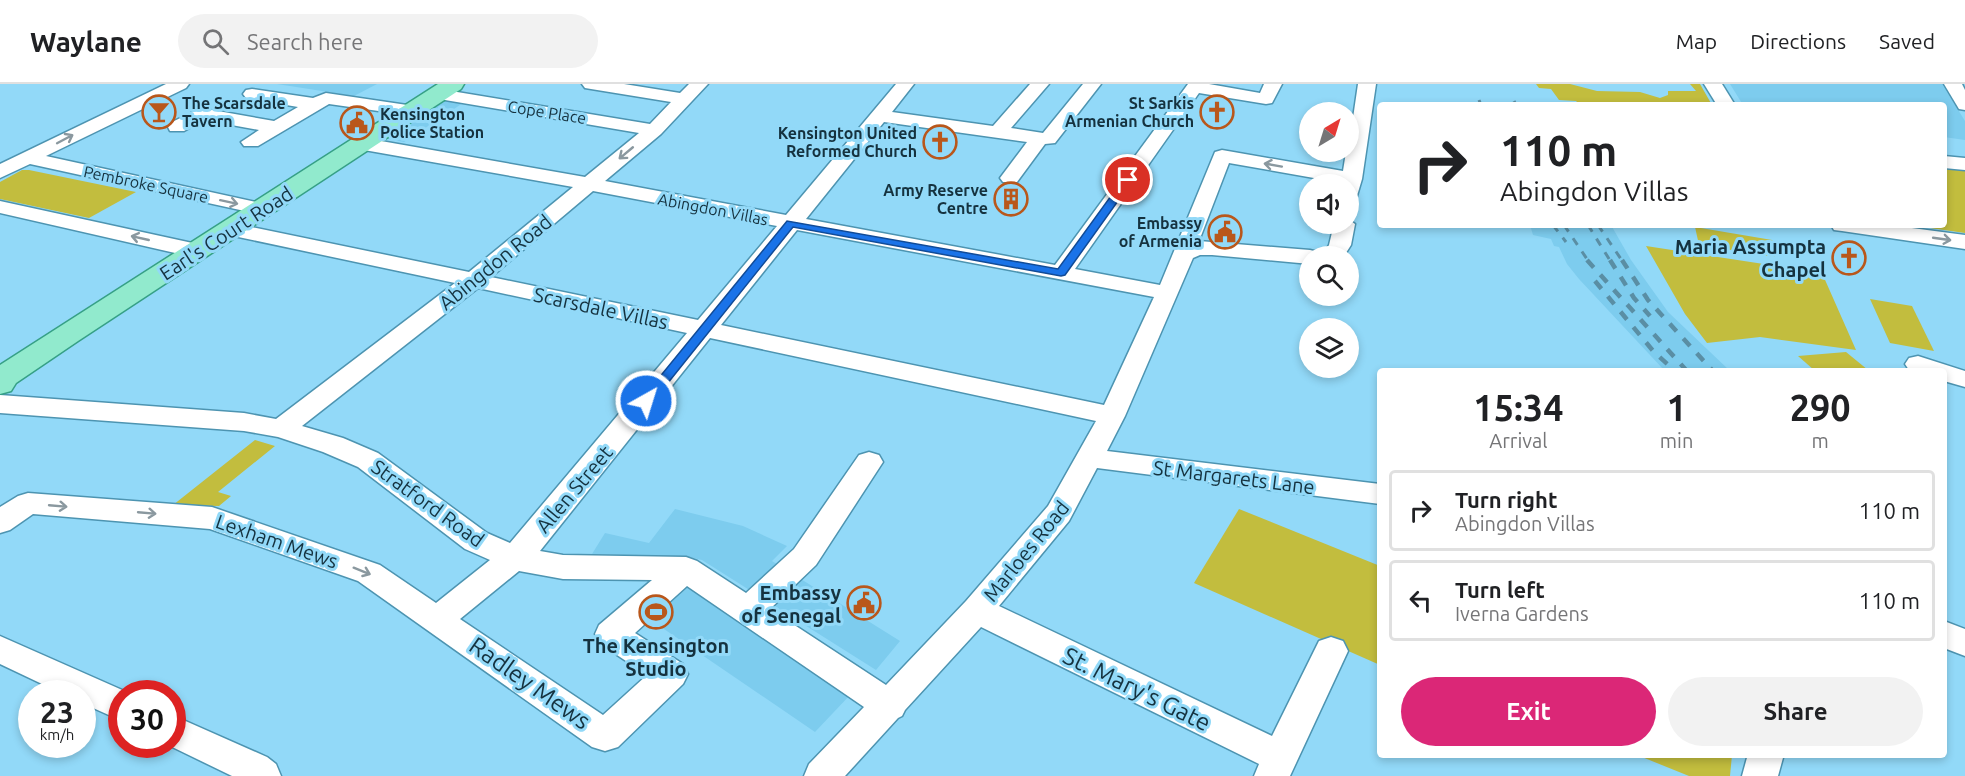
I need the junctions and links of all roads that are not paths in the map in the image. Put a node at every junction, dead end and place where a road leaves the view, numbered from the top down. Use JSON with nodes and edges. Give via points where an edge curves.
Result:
{"nodes":[{"id":1,"x":180,"y":84,"type":"edge"},
{"id":2,"x":591,"y":84,"type":"edge"},
{"id":3,"x":699,"y":84,"type":"edge"},
{"id":4,"x":905,"y":84,"type":"edge"},
{"id":5,"x":1040,"y":84,"type":"edge"},
{"id":6,"x":1092,"y":84,"type":"edge"},
{"id":7,"x":1367,"y":84,"type":"edge"},
{"id":8,"x":1713,"y":84,"type":"edge"},
{"id":9,"x":1953,"y":84,"type":"edge"},
{"id":10,"x":1196,"y":86,"type":"edge"},
{"id":11,"x":446,"y":89,"type":"edge"},
{"id":12,"x":1270,"y":91,"type":"edge"},
{"id":13,"x":252,"y":94,"type":"dead end"},
{"id":14,"x":684,"y":99,"type":"junction"},
{"id":15,"x":1724,"y":102,"type":"edge"},
{"id":16,"x":315,"y":104,"type":"junction"},
{"id":17,"x":1965,"y":105,"type":"edge"},
{"id":18,"x":414,"y":111,"type":"junction"},
{"id":19,"x":879,"y":116,"type":"junction"},
{"id":20,"x":177,"y":127,"type":"dead end"},
{"id":21,"x":276,"y":127,"type":"junction"},
{"id":22,"x":654,"y":130,"type":"junction"},
{"id":23,"x":999,"y":131,"type":"junction"},
{"id":24,"x":1040,"y":138,"type":"junction"},
{"id":25,"x":251,"y":142,"type":"dead end"},
{"id":26,"x":364,"y":144,"type":"junction"},
{"id":27,"x":28,"y":158,"type":"junction"},
{"id":28,"x":1947,"y":162,"type":"edge"},
{"id":29,"x":1965,"y":164,"type":"edge"},
{"id":30,"x":0,"y":172,"type":"edge"},
{"id":31,"x":1352,"y":174,"type":"edge"},
{"id":32,"x":1299,"y":175,"type":"edge"},
{"id":33,"x":1010,"y":178,"type":"dead end"},
{"id":34,"x":588,"y":185,"type":"junction"},
{"id":35,"x":0,"y":207,"type":"edge"},
{"id":36,"x":263,"y":209,"type":"junction"},
{"id":37,"x":790,"y":223,"type":"junction"},
{"id":38,"x":1864,"y":228,"type":"edge"},
{"id":39,"x":232,"y":229,"type":"junction"},
{"id":40,"x":1965,"y":242,"type":"edge"},
{"id":41,"x":197,"y":251,"type":"junction"},
{"id":42,"x":1185,"y":253,"type":"junction"},
{"id":43,"x":1299,"y":257,"type":"edge"},
{"id":44,"x":1061,"y":273,"type":"junction"},
{"id":45,"x":474,"y":280,"type":"junction"},
{"id":46,"x":1168,"y":293,"type":"junction"},
{"id":47,"x":705,"y":330,"type":"junction"},
{"id":48,"x":1947,"y":374,"type":"edge"},
{"id":49,"x":1965,"y":379,"type":"edge"},
{"id":50,"x":1,"y":386,"type":"edge"},
{"id":51,"x":1112,"y":416,"type":"junction"},
{"id":52,"x":281,"y":429,"type":"junction"},
{"id":53,"x":1089,"y":457,"type":"junction"},
{"id":54,"x":869,"y":462,"type":"dead end"},
{"id":55,"x":1377,"y":494,"type":"edge"},
{"id":56,"x":0,"y":522,"type":"edge"},
{"id":57,"x":514,"y":558,"type":"junction"},
{"id":58,"x":686,"y":569,"type":"junction"},
{"id":59,"x":748,"y":610,"type":"junction"},
{"id":60,"x":977,"y":610,"type":"junction"},
{"id":61,"x":438,"y":619,"type":"junction"},
{"id":62,"x":1947,"y":635,"type":"edge"},
{"id":63,"x":1965,"y":644,"type":"edge"},
{"id":64,"x":0,"y":649,"type":"edge"},
{"id":65,"x":1331,"y":651,"type":"dead end"},
{"id":66,"x":108,"y":699,"type":"edge"},
{"id":67,"x":890,"y":706,"type":"junction"},
{"id":68,"x":186,"y":737,"type":"edge"},
{"id":69,"x":1765,"y":758,"type":"edge"},
{"id":70,"x":1276,"y":767,"type":"edge"},
{"id":71,"x":262,"y":776,"type":"edge"},
{"id":72,"x":822,"y":776,"type":"edge"},
{"id":73,"x":1760,"y":776,"type":"edge"}],
"edges":[{"from":27,"to":1,"type":"street","one_way":true},
{"from":2,"to":14,"type":"street"},
{"from":3,"to":14,"type":"street","name":"Abingdon Road"},
{"from":4,"to":19,"type":"street","name":"Allen Street"},
{"from":5,"to":23,"type":"street"},
{"from":6,"to":24,"type":"street","via":[[1048,139]]},
{"from":7,"to":31,"type":"street"},
{"from":8,"to":15,"type":"street"},
{"from":9,"to":17,"type":"street"},
{"from":10,"to":12,"type":"street"},
{"from":10,"to":44,"type":"street"},
{"from":11,"to":18,"type":"main road","name":"Earl's Court Road"},
{"from":11,"to":22,"type":"street","name":"Cope Place"},
{"from":13,"to":16,"type":"street"},
{"from":14,"to":22,"type":"street","name":"Abingdon Road"},
{"from":16,"to":18,"type":"street","via":[[326,98]]},
{"from":16,"to":21,"type":"street"},
{"from":18,"to":26,"type":"main road","name":"Earl's Court Road"},
{"from":19,"to":23,"type":"street"},
{"from":19,"to":37,"type":"street","name":"Allen Street"},
{"from":20,"to":21,"type":"street","via":[[201,114]]},
{"from":21,"to":25,"type":"street"},
{"from":22,"to":34,"type":"street","name":"Abingdon Road","one_way":true},
{"from":23,"to":24,"type":"street"},
{"from":24,"to":33,"type":"street"},
{"from":26,"to":34,"type":"street","name":"Abingdon Villas"},
{"from":26,"to":36,"type":"main road","name":"Earl's Court Road"},
{"from":27,"to":30,"type":"street"},
{"from":27,"to":36,"type":"street","name":"Pembroke Square","one_way":true},
{"from":28,"to":29,"type":"street"},
{"from":32,"to":42,"type":"street","name":"Marloes Road","one_way":true,"via":[[1222,156]]},
{"from":34,"to":37,"type":"street","name":"Abingdon Villas"},
{"from":34,"to":45,"type":"street","name":"Abingdon Road"},
{"from":41,"to":35,"type":"street","one_way":true},
{"from":36,"to":39,"type":"main road","name":"Earl's Court Road"},
{"from":37,"to":44,"type":"street","name":"Abingdon Villas"},
{"from":37,"to":47,"type":"street","name":"Allen Street"},
{"from":38,"to":40,"type":"street","one_way":true},
{"from":39,"to":41,"type":"main road","name":"Earl's Court Road"},
{"from":39,"to":45,"type":"street","name":"Scarsdale Villas"},
{"from":41,"to":50,"type":"main road","name":"Earl's Court Road"},
{"from":42,"to":43,"type":"street","via":[[1212,248]]},
{"from":42,"to":46,"type":"street","name":"Marloes Road"},
{"from":44,"to":46,"type":"street","name":"Abingdon Villas"},
{"from":45,"to":47,"type":"street","name":"Scarsdale Villas"},
{"from":45,"to":52,"type":"street","name":"Abingdon Road"},
{"from":46,"to":51,"type":"street","name":"Marloes Road"},
{"from":47,"to":51,"type":"street","name":"Scarsdale Villas"},
{"from":47,"to":57,"type":"street","name":"Allen Street"},
{"from":48,"to":49,"type":"street"},
{"from":50,"to":52,"type":"street","name":"Stratford Road"},
{"from":51,"to":53,"type":"street","name":"Marloes Road"},
{"from":52,"to":57,"type":"street","name":"Stratford Road","via":[[368,460],[476,541]]},
{"from":53,"to":55,"type":"street","name":"St Margarets Lane"},
{"from":53,"to":60,"type":"street","name":"Marloes Road","via":[[1059,513]]},
{"from":54,"to":59,"type":"street","via":[[805,556]]},
{"from":56,"to":61,"type":"street","name":"Lexham Mews","one_way":true,"via":[[27,503],[212,518],[369,573]]},
{"from":57,"to":58,"type":"street","name":"Stratford Road","via":[[563,567]]},
{"from":57,"to":61,"type":"street"},
{"from":58,"to":59,"type":"street"},
{"from":58,"to":61,"type":"street","name":"Radley Mews","via":[[611,634],[671,674],[605,736]]},
{"from":59,"to":67,"type":"street"},
{"from":60,"to":67,"type":"street","name":"Marloes Road"},
{"from":60,"to":70,"type":"street","name":"St. Mary's Gate"},
{"from":62,"to":63,"type":"street"},
{"from":64,"to":66,"type":"street"},
{"from":65,"to":70,"type":"street"},
{"from":67,"to":72,"type":"street","name":"Marloes Road"},
{"from":68,"to":71,"type":"street"},
{"from":69,"to":73,"type":"street"}]}
